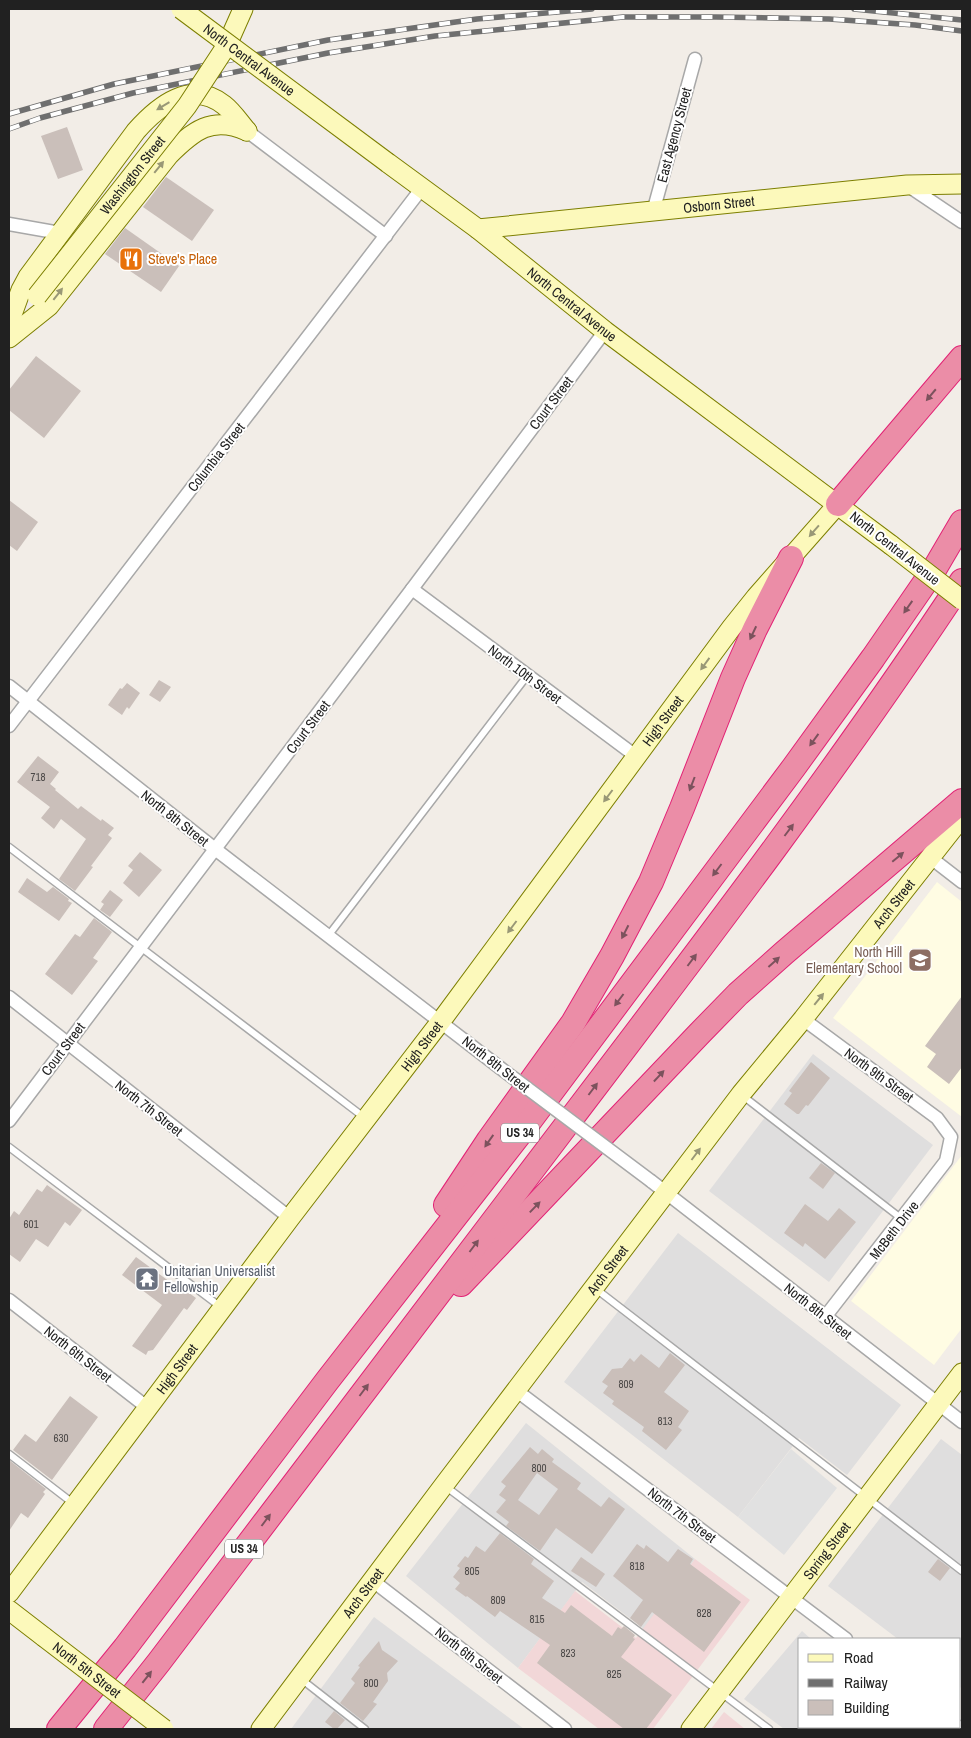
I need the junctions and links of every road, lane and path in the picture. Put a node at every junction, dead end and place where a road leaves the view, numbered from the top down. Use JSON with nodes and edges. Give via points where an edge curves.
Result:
{"nodes":[{"id":1,"x":181,"y":9,"type":"edge"},
{"id":2,"x":243,"y":9,"type":"edge"},
{"id":3,"x":227,"y":45,"type":"junction"},
{"id":4,"x":695,"y":59,"type":"dead end"},
{"id":5,"x":247,"y":132,"type":"junction"},
{"id":6,"x":962,"y":184,"type":"edge"},
{"id":7,"x":907,"y":185,"type":"junction"},
{"id":8,"x":422,"y":188,"type":"junction"},
{"id":9,"x":653,"y":212,"type":"junction"},
{"id":10,"x":962,"y":222,"type":"edge"},
{"id":11,"x":9,"y":224,"type":"edge"},
{"id":12,"x":478,"y":229,"type":"junction"},
{"id":13,"x":60,"y":232,"type":"junction"},
{"id":14,"x":386,"y":236,"type":"junction"},
{"id":15,"x":9,"y":323,"type":"edge"},
{"id":16,"x":604,"y":331,"type":"junction"},
{"id":17,"x":9,"y":334,"type":"edge"},
{"id":18,"x":9,"y":338,"type":"edge"},
{"id":19,"x":962,"y":358,"type":"edge"},
{"id":20,"x":838,"y":504,"type":"junction"},
{"id":21,"x":962,"y":522,"type":"edge"},
{"id":22,"x":791,"y":558,"type":"junction"},
{"id":23,"x":962,"y":581,"type":"edge"},
{"id":24,"x":412,"y":590,"type":"junction"},
{"id":25,"x":962,"y":600,"type":"edge"},
{"id":26,"x":528,"y":676,"type":"junction"},
{"id":27,"x":9,"y":686,"type":"edge"},
{"id":28,"x":28,"y":700,"type":"junction"},
{"id":29,"x":9,"y":726,"type":"edge"},
{"id":30,"x":637,"y":757,"type":"junction"},
{"id":31,"x":962,"y":801,"type":"edge"},
{"id":32,"x":962,"y":816,"type":"edge"},
{"id":33,"x":9,"y":847,"type":"edge"},
{"id":34,"x":215,"y":849,"type":"junction"},
{"id":35,"x":931,"y":858,"type":"junction"},
{"id":36,"x":962,"y":882,"type":"edge"},
{"id":37,"x":328,"y":936,"type":"junction"},
{"id":38,"x":141,"y":946,"type":"junction"},
{"id":39,"x":9,"y":997,"type":"edge"},
{"id":40,"x":803,"y":1019,"type":"junction"},
{"id":41,"x":441,"y":1021,"type":"junction"},
{"id":42,"x":68,"y":1044,"type":"junction"},
{"id":43,"x":741,"y":1094,"type":"junction"},
{"id":44,"x":366,"y":1118,"type":"junction"},
{"id":45,"x":9,"y":1121,"type":"edge"},
{"id":46,"x":951,"y":1137,"type":"joint"},
{"id":47,"x":9,"y":1147,"type":"edge"},
{"id":48,"x":667,"y":1193,"type":"junction"},
{"id":49,"x":290,"y":1218,"type":"junction"},
{"id":50,"x":902,"y":1219,"type":"junction"},
{"id":51,"x":595,"y":1288,"type":"junction"},
{"id":52,"x":9,"y":1300,"type":"edge"},
{"id":53,"x":222,"y":1308,"type":"junction"},
{"id":54,"x":826,"y":1317,"type":"junction"},
{"id":55,"x":380,"y":1368,"type":"junction"},
{"id":56,"x":962,"y":1373,"type":"edge"},
{"id":57,"x":327,"y":1381,"type":"junction"},
{"id":58,"x":517,"y":1390,"type":"junction"},
{"id":59,"x":938,"y":1404,"type":"junction"},
{"id":60,"x":148,"y":1408,"type":"junction"},
{"id":61,"x":962,"y":1422,"type":"edge"},
{"id":62,"x":9,"y":1454,"type":"edge"},
{"id":63,"x":444,"y":1485,"type":"junction"},
{"id":64,"x":867,"y":1498,"type":"junction"},
{"id":65,"x":75,"y":1505,"type":"junction"},
{"id":66,"x":962,"y":1571,"type":"edge"},
{"id":67,"x":373,"y":1581,"type":"junction"},
{"id":68,"x":9,"y":1593,"type":"edge"},
{"id":69,"x":792,"y":1598,"type":"junction"},
{"id":70,"x":9,"y":1610,"type":"edge"},
{"id":71,"x":845,"y":1638,"type":"edge"},
{"id":72,"x":300,"y":1679,"type":"junction"},
{"id":73,"x":720,"y":1691,"type":"junction"},
{"id":74,"x":59,"y":1729,"type":"edge"},
{"id":75,"x":106,"y":1729,"type":"edge"},
{"id":76,"x":164,"y":1729,"type":"edge"},
{"id":77,"x":261,"y":1729,"type":"edge"},
{"id":78,"x":365,"y":1729,"type":"edge"},
{"id":79,"x":565,"y":1729,"type":"edge"},
{"id":80,"x":691,"y":1729,"type":"edge"},
{"id":81,"x":769,"y":1729,"type":"edge"}],
"edges":[{"from":1,"to":3,"type":"main road","name":"North Central Avenue","bridge":true},
{"from":2,"to":3,"type":"main road","name":"Washington Street"},
{"from":3,"to":8,"type":"main road","name":"North Central Avenue","bridge":true},
{"from":3,"to":17,"type":"main road","name":"Washington Street","bridge":true,"via":[[187,106]]},
{"from":4,"to":9,"type":"street","name":"East Agency Street"},
{"from":5,"to":13,"type":"main road","one_way":true,"via":[[222,104],[207,96],[184,96],[163,105],[136,131]]},
{"from":5,"to":14,"type":"street"},
{"from":18,"to":5,"type":"main road","one_way":true,"via":[[49,306],[168,155],[182,142],[195,131],[218,124]]},
{"from":6,"to":7,"type":"main road","name":"Osborn Street"},
{"from":7,"to":9,"type":"main road","name":"Osborn Street"},
{"from":7,"to":10,"type":"street"},
{"from":8,"to":12,"type":"main road","name":"North Central Avenue"},
{"from":8,"to":14,"type":"street","name":"Columbia Street"},
{"from":9,"to":12,"type":"main road","name":"Osborn Street"},
{"from":11,"to":13,"type":"street"},
{"from":12,"to":16,"type":"main road","name":"North Central Avenue"},
{"from":13,"to":15,"type":"main road","via":[[28,276]]},
{"from":14,"to":28,"type":"street","name":"Columbia Street"},
{"from":16,"to":20,"type":"main road","name":"North Central Avenue"},
{"from":16,"to":24,"type":"street","name":"Court Street"},
{"from":19,"to":20,"type":"highway","one_way":true},
{"from":20,"to":22,"type":"main road","name":"High Street","one_way":true},
{"from":20,"to":25,"type":"main road","name":"North Central Avenue","bridge":true},
{"from":21,"to":57,"type":"highway","number":"US 34","one_way":true,"via":[[873,658],[794,766],[525,1126]]},
{"from":22,"to":30,"type":"main road","name":"High Street","one_way":true,"via":[[732,627]]},
{"from":22,"to":57,"type":"highway","one_way":true,"via":[[732,678],[651,882],[612,956],[573,1023],[489,1140]]},
{"from":55,"to":23,"type":"highway","number":"US 34","one_way":true,"via":[[808,805]]},
{"from":24,"to":26,"type":"street","name":"North 10th Street"},
{"from":24,"to":34,"type":"street","name":"Court Street"},
{"from":26,"to":30,"type":"street","name":"North 10th Street"},
{"from":26,"to":37,"type":"lane"},
{"from":27,"to":28,"type":"street","name":"North 8th Street"},
{"from":28,"to":29,"type":"street","name":"Columbia Street"},
{"from":28,"to":34,"type":"street","name":"North 8th Street"},
{"from":30,"to":41,"type":"main road","name":"High Street","one_way":true},
{"from":55,"to":31,"type":"highway","one_way":true,"via":[[738,994]]},
{"from":32,"to":35,"type":"main road","name":"Arch Street"},
{"from":33,"to":38,"type":"lane"},
{"from":34,"to":37,"type":"street","name":"North 8th Street"},
{"from":34,"to":38,"type":"street","name":"Court Street"},
{"from":35,"to":36,"type":"street"},
{"from":40,"to":35,"type":"main road","name":"Arch Street","one_way":true},
{"from":37,"to":41,"type":"street","name":"North 8th Street"},
{"from":38,"to":42,"type":"street","name":"Court Street"},
{"from":38,"to":44,"type":"lane"},
{"from":39,"to":42,"type":"street","name":"North 7th Street"},
{"from":40,"to":43,"type":"main road","name":"Arch Street"},
{"from":40,"to":46,"type":"street","name":"North 9th Street","via":[[937,1118]]},
{"from":41,"to":44,"type":"main road","name":"High Street"},
{"from":41,"to":48,"type":"street","name":"North 8th Street","bridge":true},
{"from":42,"to":45,"type":"street","name":"Court Street"},
{"from":42,"to":49,"type":"street","name":"North 7th Street"},
{"from":48,"to":43,"type":"main road","name":"Arch Street","one_way":true},
{"from":43,"to":50,"type":"lane"},
{"from":44,"to":49,"type":"main road","name":"High Street"},
{"from":46,"to":50,"type":"street","name":"McBeth Drive","via":[[946,1161]]},
{"from":47,"to":53,"type":"lane"},
{"from":48,"to":51,"type":"main road","name":"Arch Street"},
{"from":48,"to":54,"type":"street","name":"North 8th Street"},
{"from":49,"to":53,"type":"main road","name":"High Street"},
{"from":50,"to":54,"type":"street","name":"McBeth Drive"},
{"from":51,"to":58,"type":"main road","name":"Arch Street"},
{"from":51,"to":64,"type":"lane"},
{"from":52,"to":60,"type":"street","name":"North 6th Street"},
{"from":53,"to":60,"type":"main road","name":"High Street"},
{"from":54,"to":59,"type":"street","name":"North 8th Street"},
{"from":75,"to":55,"type":"highway","number":"US 34","one_way":true},
{"from":56,"to":59,"type":"main road","name":"Spring Street"},
{"from":57,"to":74,"type":"highway","number":"US 34","via":[[125,1648]]},
{"from":58,"to":63,"type":"main road","name":"Arch Street"},
{"from":58,"to":69,"type":"street","name":"North 7th Street"},
{"from":59,"to":61,"type":"street","name":"North 8th Street"},
{"from":59,"to":64,"type":"main road","name":"Spring Street"},
{"from":60,"to":65,"type":"main road","name":"High Street"},
{"from":62,"to":65,"type":"lane"},
{"from":63,"to":67,"type":"main road","name":"Arch Street"},
{"from":63,"to":73,"type":"lane"},
{"from":64,"to":66,"type":"lane"},
{"from":64,"to":69,"type":"main road","name":"Spring Street"},
{"from":65,"to":68,"type":"main road","name":"High Street"},
{"from":67,"to":72,"type":"main road","name":"Arch Street"},
{"from":67,"to":79,"type":"street","name":"North 6th Street"},
{"from":69,"to":71,"type":"street","name":"North 7th Street"},
{"from":69,"to":73,"type":"main road","name":"Spring Street"},
{"from":70,"to":76,"type":"main road","name":"North 5th Street","bridge":true},
{"from":72,"to":77,"type":"main road","name":"Arch Street"},
{"from":72,"to":78,"type":"lane"},
{"from":73,"to":80,"type":"main road","name":"Spring Street"},
{"from":73,"to":81,"type":"lane"}]}
